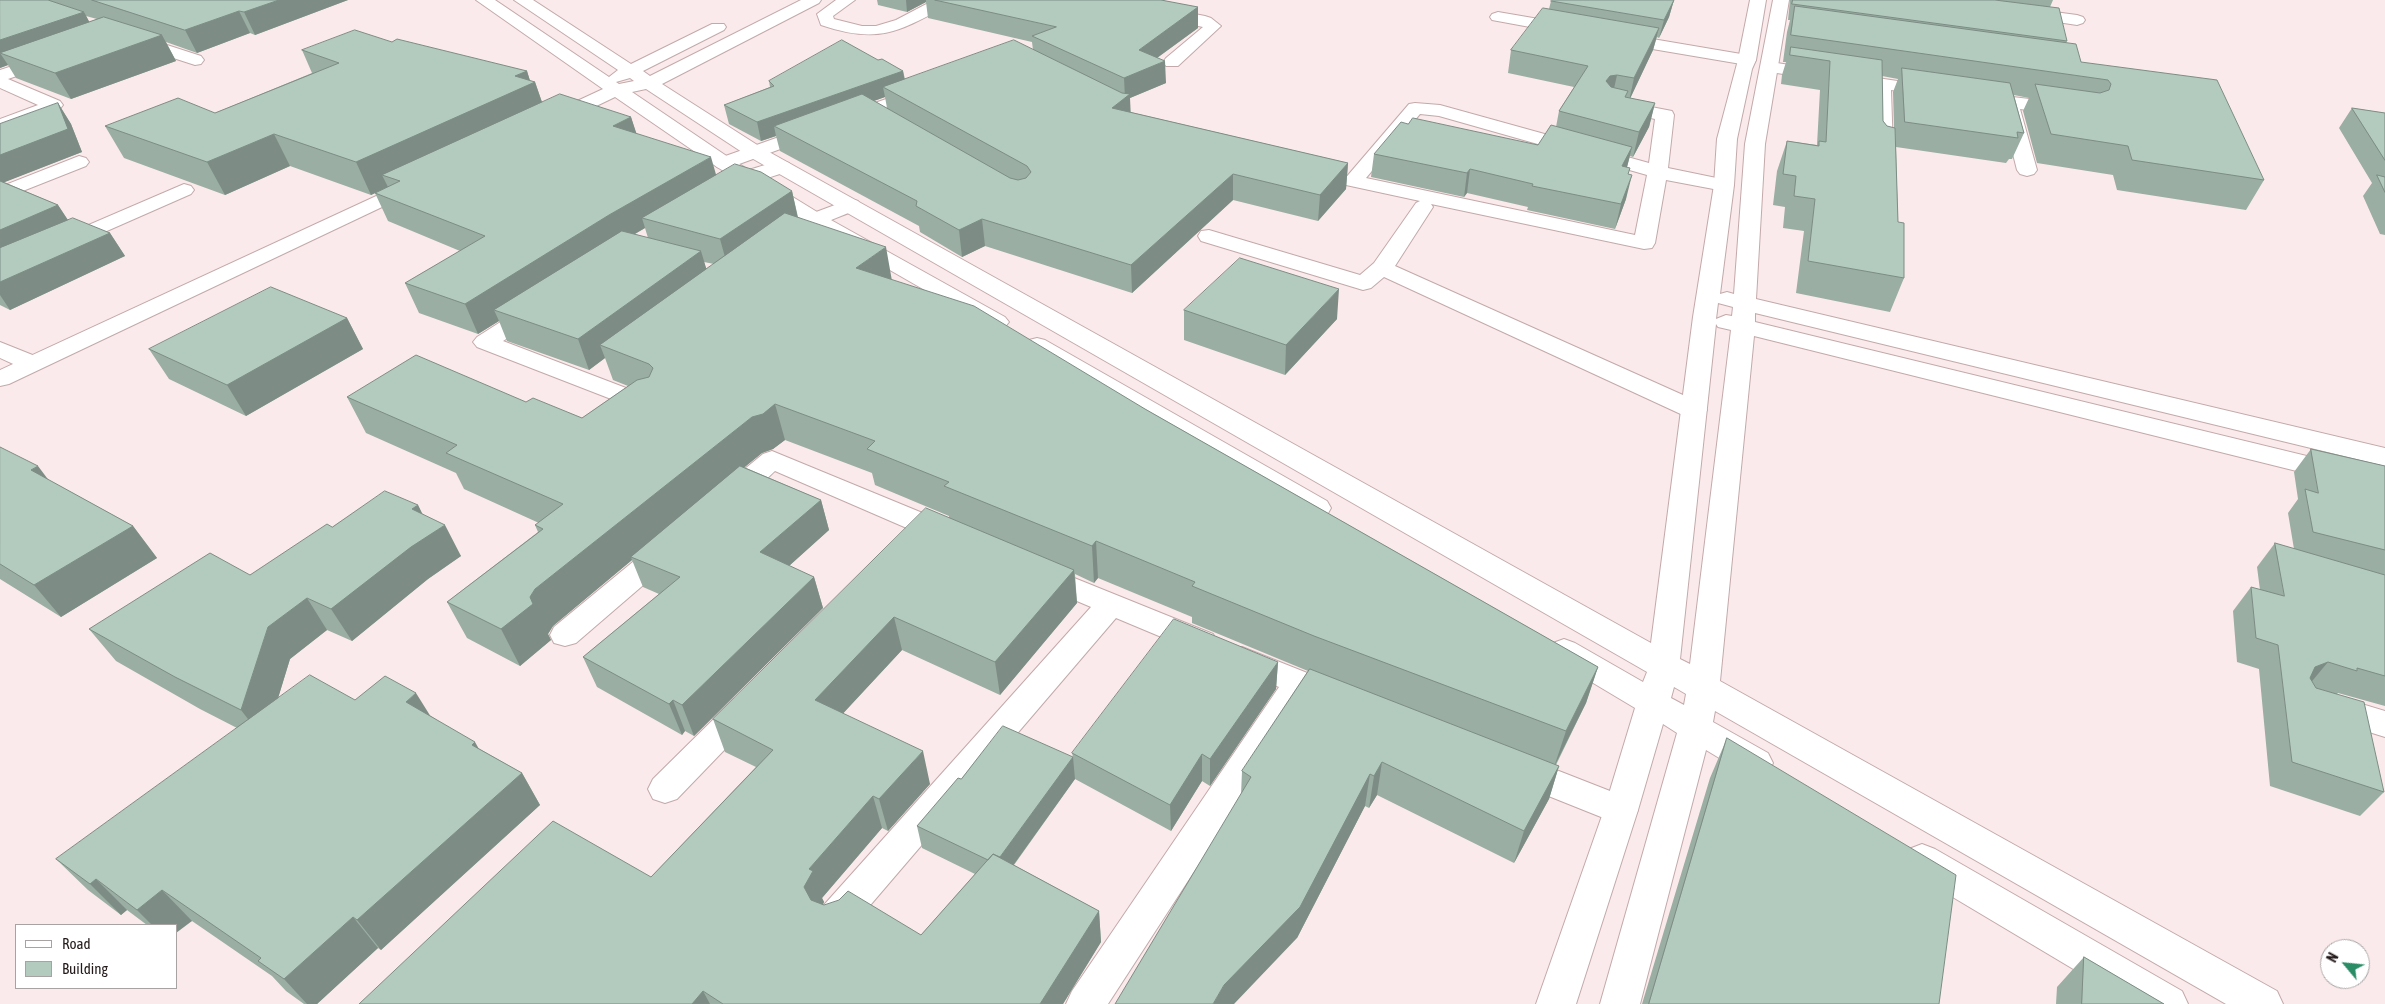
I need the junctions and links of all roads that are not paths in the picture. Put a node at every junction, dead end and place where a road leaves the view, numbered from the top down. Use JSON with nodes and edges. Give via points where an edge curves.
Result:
{"nodes":[{"id":1,"x":484,"y":0,"type":"edge"},
{"id":2,"x":522,"y":0,"type":"edge"},
{"id":3,"x":773,"y":0,"type":"edge"},
{"id":4,"x":813,"y":0,"type":"edge"},
{"id":5,"x":847,"y":0,"type":"edge"},
{"id":6,"x":946,"y":0,"type":"edge"},
{"id":7,"x":1097,"y":0,"type":"edge"},
{"id":8,"x":1758,"y":0,"type":"edge"},
{"id":9,"x":1781,"y":0,"type":"edge"},
{"id":10,"x":2011,"y":11,"type":"edge"},
{"id":11,"x":1498,"y":17,"type":"dead end"},
{"id":12,"x":2077,"y":20,"type":"dead end"},
{"id":13,"x":1584,"y":32,"type":"edge"},
{"id":14,"x":118,"y":34,"type":"edge"},
{"id":15,"x":1603,"y":35,"type":"edge"},
{"id":16,"x":64,"y":54,"type":"edge"},
{"id":17,"x":195,"y":60,"type":"dead end"},
{"id":18,"x":1747,"y":60,"type":"junction"},
{"id":19,"x":1172,"y":62,"type":"dead end"},
{"id":20,"x":1770,"y":67,"type":"junction"},
{"id":21,"x":0,"y":76,"type":"edge"},
{"id":22,"x":626,"y":81,"type":"junction"},
{"id":23,"x":0,"y":82,"type":"edge"},
{"id":24,"x":1882,"y":85,"type":"junction"},
{"id":25,"x":934,"y":87,"type":"edge"},
{"id":26,"x":2009,"y":102,"type":"junction"},
{"id":27,"x":1612,"y":104,"type":"edge"},
{"id":28,"x":2077,"y":112,"type":"edge"},
{"id":29,"x":535,"y":121,"type":"edge"},
{"id":30,"x":0,"y":126,"type":"edge"},
{"id":31,"x":1883,"y":151,"type":"edge"},
{"id":32,"x":79,"y":162,"type":"dead end"},
{"id":33,"x":752,"y":165,"type":"junction"},
{"id":34,"x":2027,"y":170,"type":"dead end"},
{"id":35,"x":1658,"y":172,"type":"junction"},
{"id":36,"x":422,"y":173,"type":"edge"},
{"id":37,"x":1724,"y":185,"type":"junction"},
{"id":38,"x":184,"y":190,"type":"dead end"},
{"id":39,"x":0,"y":194,"type":"edge"},
{"id":40,"x":708,"y":202,"type":"edge"},
{"id":41,"x":851,"y":204,"type":"junction"},
{"id":42,"x":1423,"y":207,"type":"dead end"},
{"id":43,"x":815,"y":219,"type":"junction"},
{"id":44,"x":1209,"y":236,"type":"dead end"},
{"id":45,"x":777,"y":246,"type":"edge"},
{"id":46,"x":1382,"y":268,"type":"junction"},
{"id":47,"x":0,"y":271,"type":"edge"},
{"id":48,"x":552,"y":298,"type":"edge"},
{"id":49,"x":1707,"y":306,"type":"junction"},
{"id":50,"x":1744,"y":315,"type":"junction"},
{"id":51,"x":10,"y":356,"type":"edge"},
{"id":52,"x":613,"y":366,"type":"edge"},
{"id":53,"x":0,"y":379,"type":"edge"},
{"id":54,"x":589,"y":384,"type":"junction"},
{"id":55,"x":651,"y":406,"type":"edge"},
{"id":56,"x":1694,"y":410,"type":"junction"},
{"id":57,"x":2385,"y":457,"type":"edge"},
{"id":58,"x":2385,"y":484,"type":"edge"},
{"id":59,"x":1338,"y":520,"type":"edge"},
{"id":60,"x":970,"y":544,"type":"edge"},
{"id":61,"x":1014,"y":563,"type":"edge"},
{"id":62,"x":1111,"y":604,"type":"junction"},
{"id":63,"x":565,"y":636,"type":"dead end"},
{"id":64,"x":1543,"y":639,"type":"edge"},
{"id":65,"x":1664,"y":666,"type":"junction"},
{"id":66,"x":1299,"y":683,"type":"junction"},
{"id":67,"x":1703,"y":689,"type":"junction"},
{"id":68,"x":761,"y":692,"type":"edge"},
{"id":69,"x":2307,"y":700,"type":"edge"},
{"id":70,"x":1654,"y":704,"type":"junction"},
{"id":71,"x":1364,"y":708,"type":"edge"},
{"id":72,"x":2385,"y":724,"type":"edge"},
{"id":73,"x":1696,"y":728,"type":"junction"},
{"id":74,"x":1492,"y":759,"type":"edge"},
{"id":75,"x":1781,"y":778,"type":"edge"},
{"id":76,"x":665,"y":789,"type":"dead end"},
{"id":77,"x":1621,"y":810,"type":"junction"},
{"id":78,"x":1902,"y":848,"type":"edge"},
{"id":79,"x":836,"y":918,"type":"edge"},
{"id":80,"x":1086,"y":1004,"type":"edge"},
{"id":81,"x":1556,"y":1004,"type":"edge"},
{"id":82,"x":1620,"y":1004,"type":"edge"},
{"id":83,"x":2168,"y":1004,"type":"edge"},
{"id":84,"x":2263,"y":1004,"type":"edge"}],
"edges":[{"from":1,"to":22,"type":"street"},
{"from":2,"to":22,"type":"street"},
{"from":3,"to":22,"type":"street"},
{"from":4,"to":22,"type":"street"},
{"from":5,"to":6,"type":"street","via":[[825,14],[827,22],[845,29],[869,32],[887,30]]},
{"from":7,"to":19,"type":"street","via":[[1205,21],[1213,26]]},
{"from":8,"to":18,"type":"street"},
{"from":9,"to":20,"type":"street","via":[[1786,26]]},
{"from":10,"to":12,"type":"street"},
{"from":11,"to":13,"type":"street"},
{"from":14,"to":17,"type":"street"},
{"from":15,"to":18,"type":"street"},
{"from":16,"to":21,"type":"street"},
{"from":18,"to":37,"type":"street","via":[[1727,139]]},
{"from":20,"to":24,"type":"street"},
{"from":20,"to":50,"type":"street","via":[[1755,144]]},
{"from":22,"to":29,"type":"street"},
{"from":22,"to":33,"type":"street"},
{"from":22,"to":33,"type":"street","via":[[724,163]]},
{"from":23,"to":30,"type":"street","via":[[54,105]]},
{"from":24,"to":26,"type":"street"},
{"from":24,"to":31,"type":"street"},
{"from":25,"to":33,"type":"street","via":[[878,116]]},
{"from":26,"to":28,"type":"street"},
{"from":26,"to":34,"type":"street"},
{"from":27,"to":35,"type":"street","via":[[1665,115]]},
{"from":32,"to":39,"type":"street"},
{"from":33,"to":40,"type":"street"},
{"from":33,"to":41,"type":"street","via":[[782,167]]},
{"from":33,"to":43,"type":"street"},
{"from":35,"to":35,"type":"street","via":[[1644,244],[1353,181],[1415,108],[1440,111]]},
{"from":35,"to":37,"type":"street"},
{"from":36,"to":51,"type":"street"},
{"from":37,"to":49,"type":"street"},
{"from":38,"to":47,"type":"street"},
{"from":41,"to":43,"type":"street"},
{"from":41,"to":65,"type":"street"},
{"from":42,"to":46,"type":"street"},
{"from":43,"to":45,"type":"street"},
{"from":43,"to":59,"type":"street"},
{"from":44,"to":46,"type":"street","via":[[1362,283]]},
{"from":46,"to":56,"type":"street"},
{"from":48,"to":54,"type":"street","via":[[485,342]]},
{"from":49,"to":50,"type":"street"},
{"from":49,"to":56,"type":"street"},
{"from":50,"to":57,"type":"street"},
{"from":50,"to":58,"type":"street"},
{"from":50,"to":67,"type":"street"},
{"from":51,"to":53,"type":"street"},
{"from":52,"to":54,"type":"street"},
{"from":54,"to":55,"type":"street"},
{"from":56,"to":65,"type":"street"},
{"from":60,"to":63,"type":"street","via":[[915,536],[772,460]]},
{"from":61,"to":62,"type":"street"},
{"from":62,"to":66,"type":"street"},
{"from":62,"to":79,"type":"street"},
{"from":64,"to":70,"type":"street"},
{"from":65,"to":67,"type":"street"},
{"from":65,"to":70,"type":"street"},
{"from":66,"to":71,"type":"street"},
{"from":66,"to":80,"type":"street"},
{"from":67,"to":73,"type":"street"},
{"from":67,"to":84,"type":"street"},
{"from":68,"to":76,"type":"street"},
{"from":69,"to":72,"type":"street"},
{"from":70,"to":73,"type":"street"},
{"from":70,"to":77,"type":"street"},
{"from":73,"to":75,"type":"street"},
{"from":73,"to":82,"type":"street"},
{"from":74,"to":77,"type":"street"},
{"from":77,"to":81,"type":"street"},
{"from":78,"to":83,"type":"street"}]}
